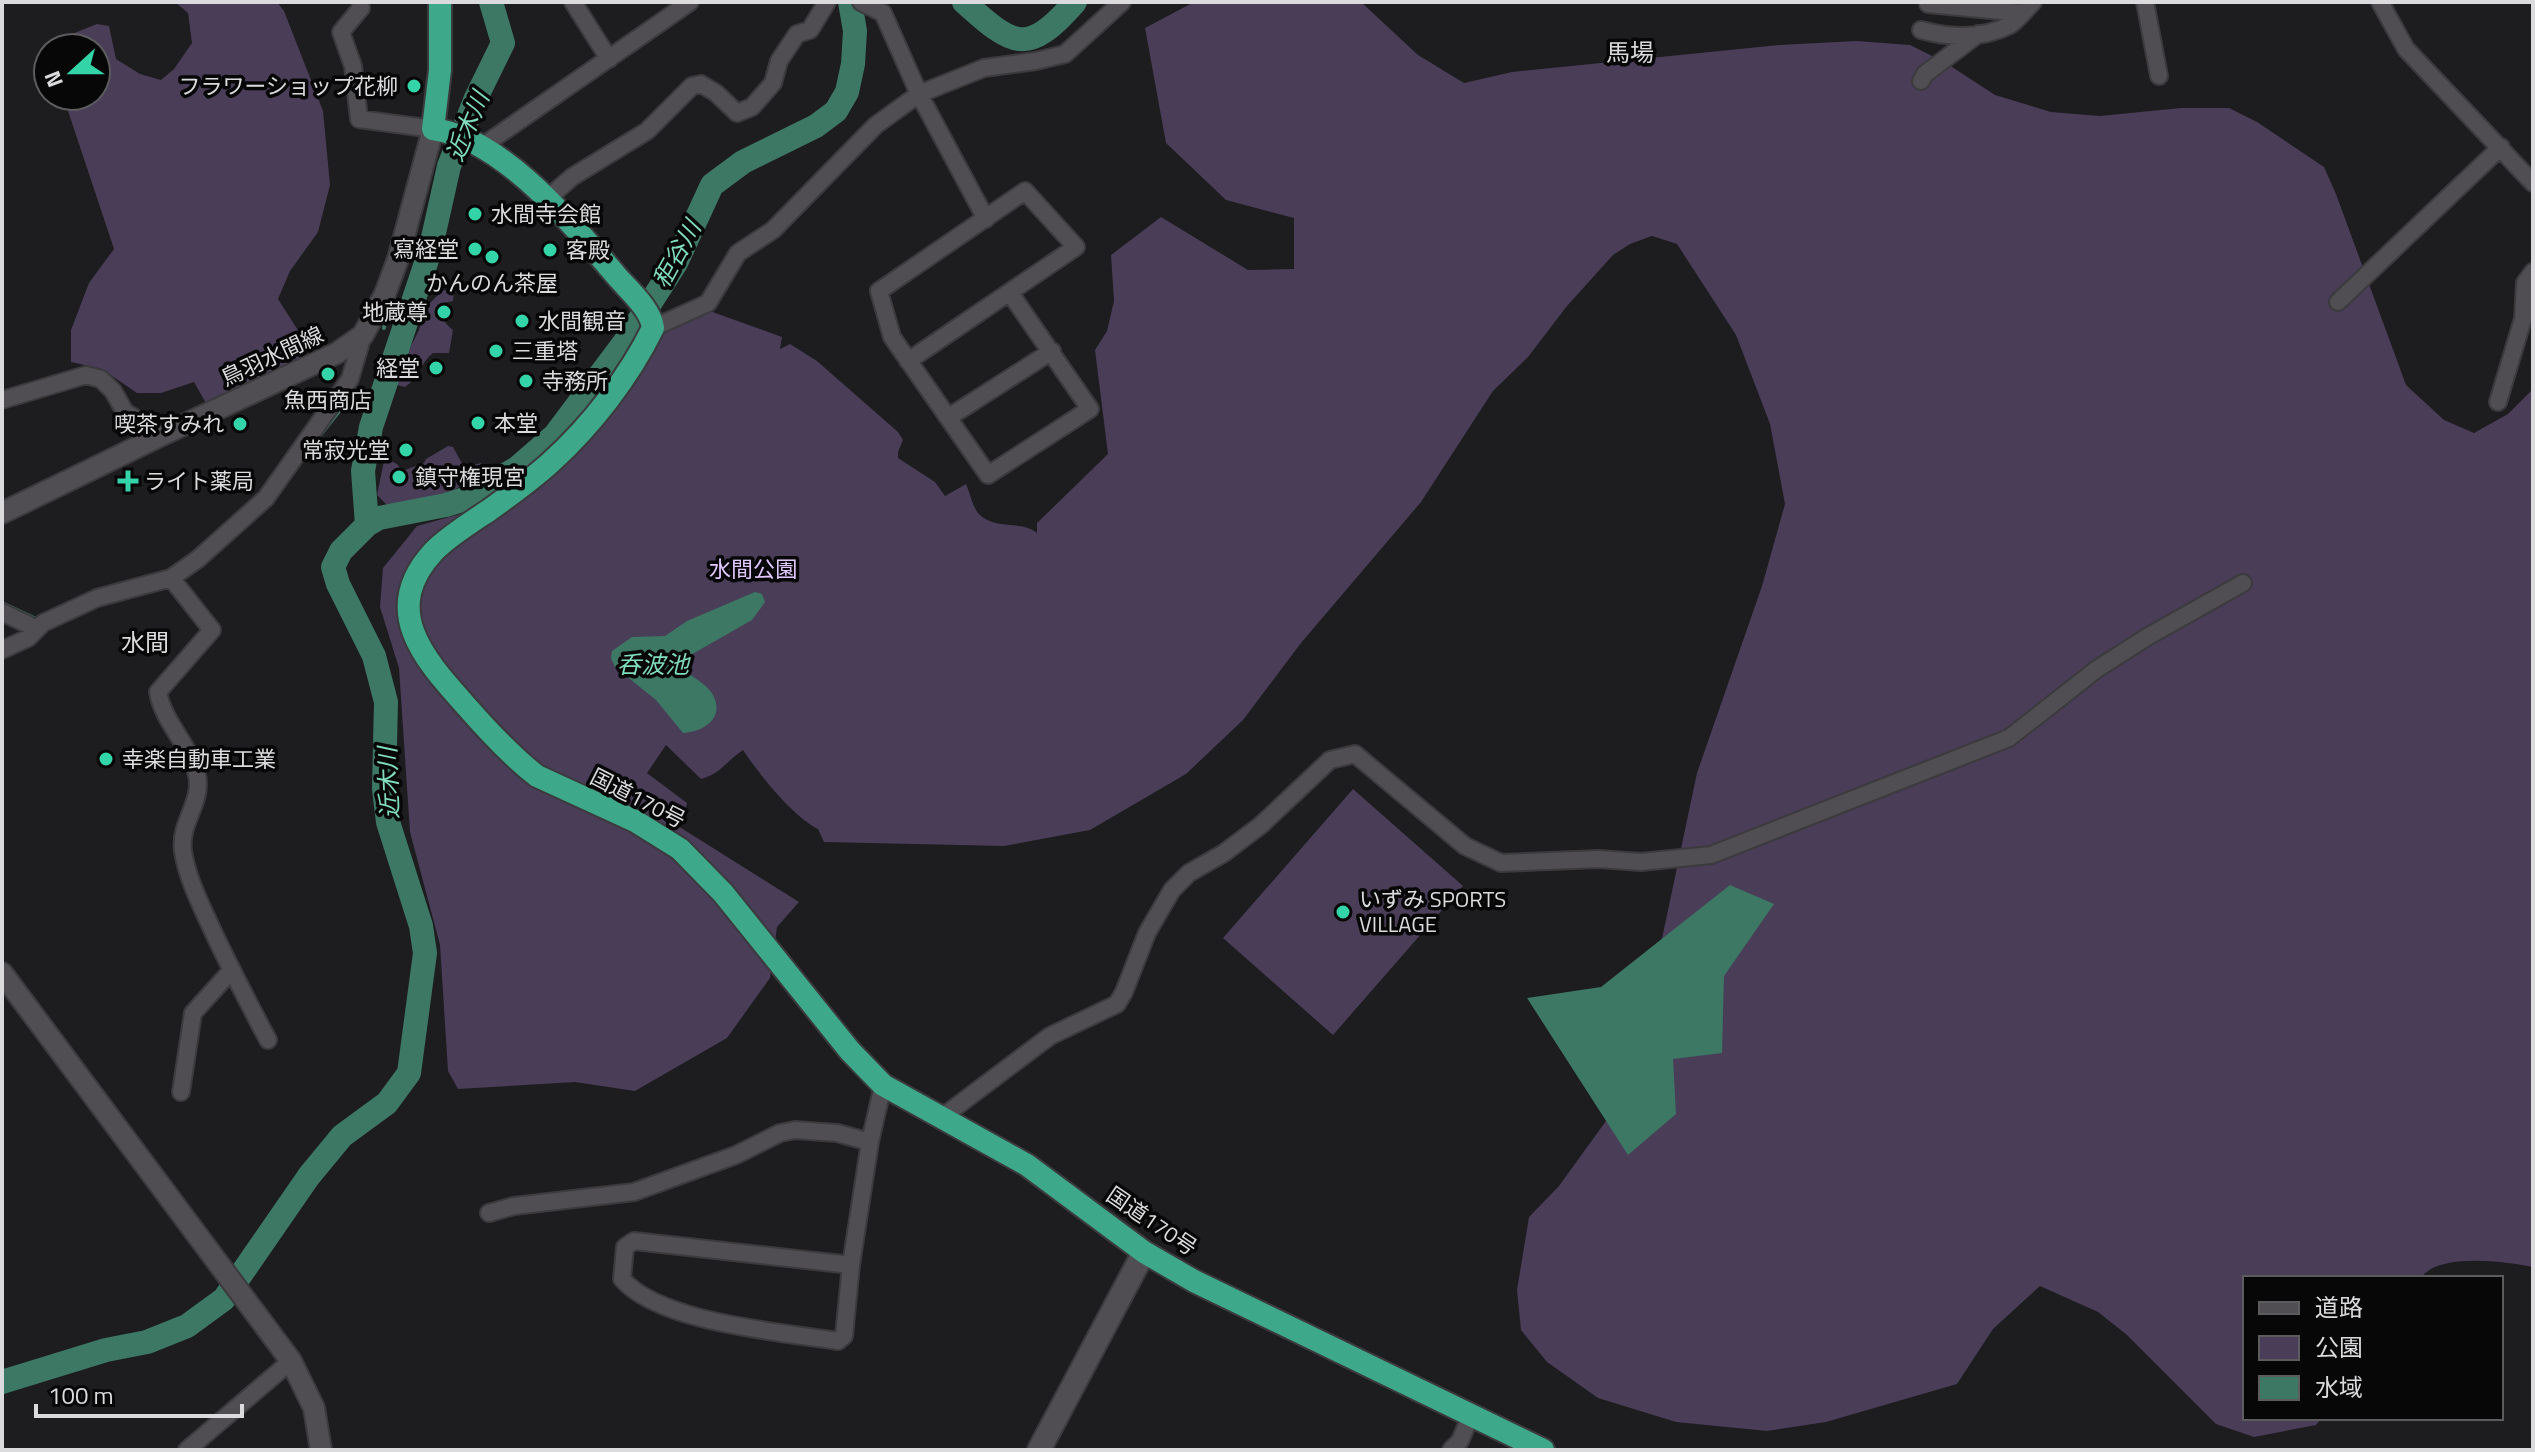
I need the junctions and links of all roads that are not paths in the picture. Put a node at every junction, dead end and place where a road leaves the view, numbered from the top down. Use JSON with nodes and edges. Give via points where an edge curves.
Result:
{"nodes":[{"id":1,"x":360,"y":2,"type":"edge"},
{"id":2,"x":573,"y":2,"type":"edge"},
{"id":3,"x":690,"y":2,"type":"edge"},
{"id":4,"x":827,"y":2,"type":"edge"},
{"id":5,"x":1122,"y":2,"type":"edge"},
{"id":6,"x":2145,"y":2,"type":"edge"},
{"id":7,"x":2380,"y":2,"type":"edge"},
{"id":8,"x":865,"y":3,"type":"edge"},
{"id":9,"x":439,"y":4,"type":"edge"},
{"id":10,"x":1928,"y":4,"type":"edge"},
{"id":11,"x":2028,"y":7,"type":"edge"},
{"id":12,"x":1921,"y":30,"type":"dead end"},
{"id":13,"x":1979,"y":34,"type":"junction"},
{"id":14,"x":609,"y":59,"type":"junction"},
{"id":15,"x":2159,"y":76,"type":"dead end"},
{"id":16,"x":1921,"y":81,"type":"dead end"},
{"id":17,"x":919,"y":94,"type":"junction"},
{"id":18,"x":439,"y":130,"type":"junction"},
{"id":19,"x":478,"y":145,"type":"junction"},
{"id":20,"x":2501,"y":147,"type":"junction"},
{"id":21,"x":2533,"y":183,"type":"edge"},
{"id":22,"x":547,"y":199,"type":"junction"},
{"id":23,"x":986,"y":219,"type":"junction"},
{"id":24,"x":2533,"y":272,"type":"edge"},
{"id":25,"x":1010,"y":293,"type":"junction"},
{"id":26,"x":2338,"y":302,"type":"dead end"},
{"id":27,"x":653,"y":324,"type":"junction"},
{"id":28,"x":363,"y":335,"type":"junction"},
{"id":29,"x":1052,"y":351,"type":"junction"},
{"id":30,"x":908,"y":361,"type":"junction"},
{"id":31,"x":2,"y":400,"type":"edge"},
{"id":32,"x":2498,"y":402,"type":"dead end"},
{"id":33,"x":949,"y":417,"type":"junction"},
{"id":34,"x":162,"y":435,"type":"junction"},
{"id":35,"x":2,"y":513,"type":"edge"},
{"id":36,"x":171,"y":578,"type":"junction"},
{"id":37,"x":2243,"y":583,"type":"dead end"},
{"id":38,"x":2,"y":612,"type":"edge"},
{"id":39,"x":37,"y":629,"type":"junction"},
{"id":40,"x":2,"y":650,"type":"edge"},
{"id":41,"x":231,"y":971,"type":"junction"},
{"id":42,"x":2,"y":973,"type":"edge"},
{"id":43,"x":268,"y":1040,"type":"dead end"},
{"id":44,"x":883,"y":1085,"type":"junction"},
{"id":45,"x":181,"y":1092,"type":"dead end"},
{"id":46,"x":941,"y":1118,"type":"junction"},
{"id":47,"x":870,"y":1142,"type":"junction"},
{"id":48,"x":489,"y":1213,"type":"dead end"},
{"id":49,"x":1144,"y":1252,"type":"junction"},
{"id":50,"x":851,"y":1265,"type":"junction"},
{"id":51,"x":291,"y":1361,"type":"junction"},
{"id":52,"x":1471,"y":1415,"type":"junction"},
{"id":53,"x":187,"y":1450,"type":"edge"},
{"id":54,"x":321,"y":1450,"type":"edge"},
{"id":55,"x":1039,"y":1450,"type":"edge"},
{"id":56,"x":1451,"y":1450,"type":"edge"},
{"id":57,"x":1543,"y":1450,"type":"edge"}],
"edges":[{"from":1,"to":18,"type":"street","via":[[361,8],[341,32],[353,66],[359,119]]},
{"from":2,"to":14,"type":"street"},
{"from":3,"to":14,"type":"street"},
{"from":4,"to":22,"type":"street","via":[[810,30],[797,34],[779,61],[773,83],[752,107],[737,113],[709,88],[692,86],[647,131],[572,177]]},
{"from":5,"to":17,"type":"street","via":[[1065,54],[984,68]]},
{"from":6,"to":15,"type":"street"},
{"from":7,"to":20,"type":"street","via":[[2406,49]]},
{"from":8,"to":17,"type":"street","via":[[883,13]]},
{"from":9,"to":18,"type":"highway"},
{"from":10,"to":11,"type":"street"},
{"from":11,"to":13,"type":"street","via":[[2012,24]]},
{"from":12,"to":13,"type":"street","via":[[1942,37]]},
{"from":13,"to":16,"type":"street"},
{"from":14,"to":19,"type":"street"},
{"from":17,"to":23,"type":"street"},
{"from":17,"to":27,"type":"street","via":[[876,125],[773,230],[738,253],[708,303]]},
{"from":18,"to":19,"type":"highway"},
{"from":18,"to":28,"type":"street","name":"鳥羽水間線","via":[[398,259]]},
{"from":19,"to":22,"type":"highway"},
{"from":20,"to":21,"type":"street"},
{"from":20,"to":26,"type":"street"},
{"from":22,"to":27,"type":"highway"},
{"from":23,"to":25,"type":"street","via":[[1025,191],[1076,247]]},
{"from":23,"to":30,"type":"street","via":[[879,291],[892,337]]},
{"from":24,"to":32,"type":"street","via":[[2525,283],[2523,319]]},
{"from":25,"to":29,"type":"street"},
{"from":25,"to":30,"type":"street"},
{"from":27,"to":44,"type":"highway","name":"国道170号","via":[[625,375],[576,438],[423,565],[409,594],[413,633],[448,685],[521,764],[663,836],[695,863]]},
{"from":28,"to":34,"type":"street","name":"鳥羽水間線","via":[[337,353]]},
{"from":28,"to":36,"type":"street","via":[[350,379],[266,498]]},
{"from":29,"to":33,"type":"street"},
{"from":29,"to":33,"type":"street","via":[[1090,409],[988,475]]},
{"from":30,"to":33,"type":"street"},
{"from":31,"to":34,"type":"street","via":[[86,375],[101,379],[125,412]]},
{"from":34,"to":35,"type":"street","name":"鳥羽水間線"},
{"from":36,"to":39,"type":"street","via":[[97,598]]},
{"from":36,"to":41,"type":"street","via":[[212,630],[158,692],[197,772],[196,804],[184,826],[182,847],[190,880]]},
{"from":37,"to":46,"type":"street","via":[[2097,669],[2009,738],[1711,855],[1641,862],[1501,863],[1465,846],[1355,754],[1330,760],[1261,825],[1172,890],[1117,1004],[1050,1036]]},
{"from":38,"to":39,"type":"street"},
{"from":39,"to":40,"type":"street"},
{"from":41,"to":43,"type":"street"},
{"from":41,"to":45,"type":"street","via":[[193,1013]]},
{"from":42,"to":51,"type":"street"},
{"from":44,"to":46,"type":"highway","name":"国道170号"},
{"from":44,"to":47,"type":"street"},
{"from":46,"to":49,"type":"highway","name":"国道170号","via":[[1027,1165]]},
{"from":47,"to":48,"type":"street","via":[[795,1130],[634,1192]]},
{"from":47,"to":50,"type":"street"},
{"from":49,"to":52,"type":"highway","name":"国道170号"},
{"from":49,"to":55,"type":"main road"},
{"from":50,"to":50,"type":"street","via":[[844,1336],[838,1341],[716,1321],[652,1302],[622,1279],[625,1247],[634,1241]]},
{"from":51,"to":53,"type":"street"},
{"from":51,"to":54,"type":"street","via":[[314,1408]]},
{"from":52,"to":56,"type":"street"},
{"from":52,"to":57,"type":"highway","name":"国道170号"}]}
